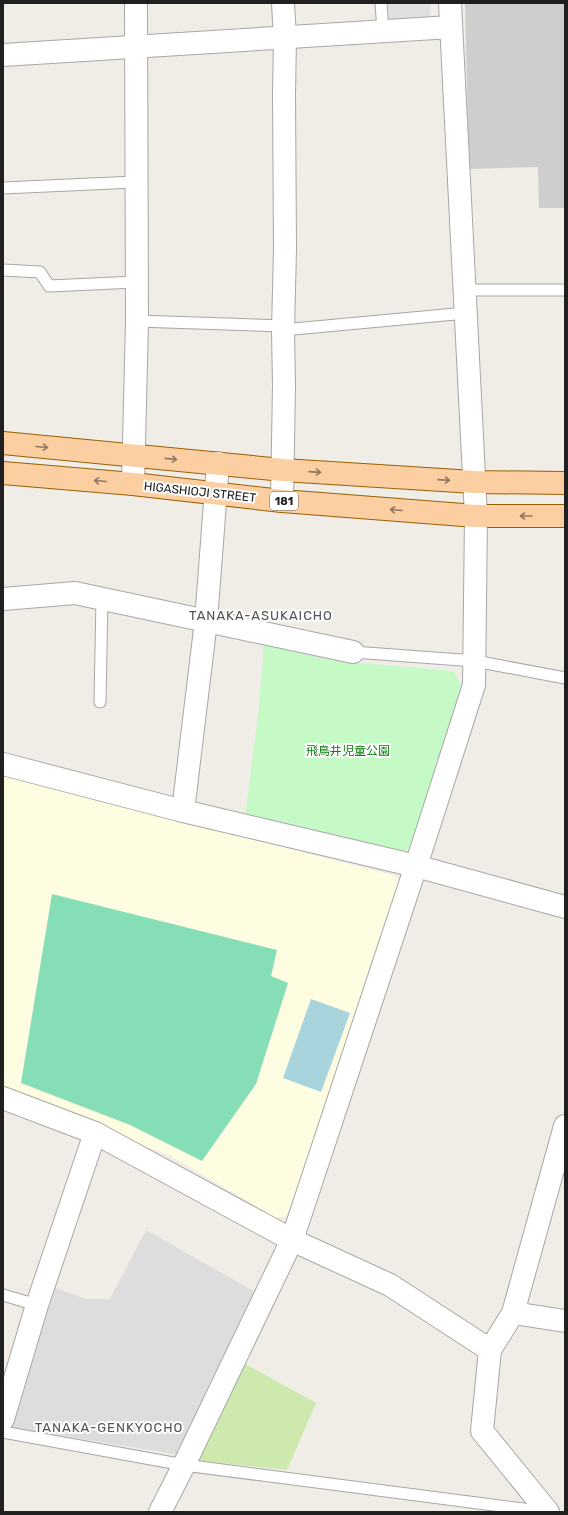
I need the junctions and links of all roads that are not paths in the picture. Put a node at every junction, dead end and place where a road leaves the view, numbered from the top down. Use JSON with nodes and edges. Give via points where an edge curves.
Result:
{"nodes":[{"id":1,"x":136,"y":3,"type":"edge"},
{"id":2,"x":283,"y":3,"type":"edge"},
{"id":3,"x":380,"y":3,"type":"edge"},
{"id":4,"x":450,"y":3,"type":"edge"},
{"id":5,"x":450,"y":27,"type":"junction"},
{"id":6,"x":382,"y":31,"type":"junction"},
{"id":7,"x":285,"y":38,"type":"junction"},
{"id":8,"x":136,"y":46,"type":"junction"},
{"id":9,"x":3,"y":55,"type":"edge"},
{"id":10,"x":135,"y":182,"type":"junction"},
{"id":11,"x":3,"y":188,"type":"edge"},
{"id":12,"x":3,"y":270,"type":"edge"},
{"id":13,"x":136,"y":282,"type":"junction"},
{"id":14,"x":465,"y":290,"type":"junction"},
{"id":15,"x":565,"y":290,"type":"edge"},
{"id":16,"x":466,"y":313,"type":"junction"},
{"id":17,"x":136,"y":321,"type":"junction"},
{"id":18,"x":283,"y":328,"type":"junction"},
{"id":19,"x":3,"y":443,"type":"edge"},
{"id":20,"x":134,"y":455,"type":"junction"},
{"id":21,"x":218,"y":463,"type":"junction"},
{"id":22,"x":283,"y":470,"type":"junction"},
{"id":23,"x":3,"y":473,"type":"edge"},
{"id":24,"x":474,"y":482,"type":"junction"},
{"id":25,"x":565,"y":483,"type":"edge"},
{"id":26,"x":133,"y":484,"type":"junction"},
{"id":27,"x":215,"y":494,"type":"junction"},
{"id":28,"x":282,"y":501,"type":"junction"},
{"id":29,"x":476,"y":516,"type":"junction"},
{"id":30,"x":565,"y":516,"type":"edge"},
{"id":31,"x":102,"y":598,"type":"junction"},
{"id":32,"x":3,"y":599,"type":"edge"},
{"id":33,"x":206,"y":621,"type":"junction"},
{"id":34,"x":353,"y":652,"type":"joint"},
{"id":35,"x":475,"y":661,"type":"junction"},
{"id":36,"x":565,"y":678,"type":"edge"},
{"id":37,"x":100,"y":702,"type":"dead end"},
{"id":38,"x":3,"y":764,"type":"edge"},
{"id":39,"x":183,"y":810,"type":"junction"},
{"id":40,"x":416,"y":866,"type":"junction"},
{"id":41,"x":565,"y":907,"type":"edge"},
{"id":42,"x":3,"y":1098,"type":"edge"},
{"id":43,"x":565,"y":1126,"type":"edge"},
{"id":44,"x":95,"y":1133,"type":"junction"},
{"id":45,"x":292,"y":1240,"type":"junction"},
{"id":46,"x":3,"y":1295,"type":"edge"},
{"id":47,"x":37,"y":1306,"type":"junction"},
{"id":48,"x":513,"y":1313,"type":"junction"},
{"id":49,"x":565,"y":1321,"type":"edge"},
{"id":50,"x":490,"y":1350,"type":"junction"},
{"id":51,"x":3,"y":1419,"type":"edge"},
{"id":52,"x":3,"y":1432,"type":"edge"},
{"id":53,"x":184,"y":1465,"type":"junction"},
{"id":54,"x":160,"y":1512,"type":"edge"},
{"id":55,"x":548,"y":1512,"type":"edge"}],
"edges":[{"from":1,"to":8,"type":"street"},
{"from":2,"to":7,"type":"street"},
{"from":3,"to":6,"type":"lane"},
{"from":4,"to":5,"type":"street"},
{"from":5,"to":6,"type":"street"},
{"from":5,"to":14,"type":"street"},
{"from":6,"to":7,"type":"street"},
{"from":7,"to":8,"type":"street"},
{"from":7,"to":18,"type":"street"},
{"from":8,"to":9,"type":"street"},
{"from":8,"to":10,"type":"street"},
{"from":10,"to":11,"type":"lane"},
{"from":10,"to":13,"type":"street"},
{"from":12,"to":13,"type":"lane","via":[[40,272],[49,286]]},
{"from":13,"to":17,"type":"street"},
{"from":14,"to":15,"type":"lane"},
{"from":14,"to":16,"type":"street"},
{"from":16,"to":18,"type":"lane"},
{"from":16,"to":24,"type":"street"},
{"from":17,"to":18,"type":"lane"},
{"from":17,"to":20,"type":"street"},
{"from":18,"to":22,"type":"street"},
{"from":19,"to":20,"type":"main road","one_way":true},
{"from":20,"to":21,"type":"main road","one_way":true},
{"from":20,"to":26,"type":"street"},
{"from":21,"to":22,"type":"main road"},
{"from":21,"to":27,"type":"street"},
{"from":22,"to":24,"type":"main road","one_way":true},
{"from":22,"to":28,"type":"street"},
{"from":26,"to":23,"type":"main road","name":"HIGASHIOJI STREET","number":"181","one_way":true},
{"from":24,"to":25,"type":"main road"},
{"from":24,"to":29,"type":"street"},
{"from":26,"to":27,"type":"main road","name":"HIGASHIOJI STREET","number":"181"},
{"from":27,"to":28,"type":"main road","name":"HIGASHIOJI STREET","number":"181"},
{"from":27,"to":33,"type":"street"},
{"from":29,"to":28,"type":"main road","name":"HIGASHIOJI STREET","number":"181","one_way":true},
{"from":30,"to":29,"type":"main road","name":"HIGASHIOJI STREET","number":"181","one_way":true},
{"from":29,"to":35,"type":"street"},
{"from":31,"to":32,"type":"street","via":[[75,593]]},
{"from":31,"to":33,"type":"street"},
{"from":31,"to":37,"type":"lane"},
{"from":33,"to":34,"type":"street"},
{"from":33,"to":39,"type":"street"},
{"from":34,"to":35,"type":"lane"},
{"from":35,"to":36,"type":"lane"},
{"from":35,"to":40,"type":"street","via":[[474,685]]},
{"from":38,"to":39,"type":"street"},
{"from":39,"to":40,"type":"street"},
{"from":40,"to":41,"type":"street"},
{"from":40,"to":45,"type":"street"},
{"from":42,"to":44,"type":"street"},
{"from":43,"to":48,"type":"street"},
{"from":44,"to":45,"type":"street"},
{"from":44,"to":47,"type":"street"},
{"from":45,"to":50,"type":"street","via":[[390,1285]]},
{"from":45,"to":53,"type":"street"},
{"from":46,"to":47,"type":"lane"},
{"from":47,"to":51,"type":"street"},
{"from":48,"to":49,"type":"street"},
{"from":48,"to":50,"type":"street"},
{"from":50,"to":55,"type":"street","via":[[482,1431]]},
{"from":52,"to":53,"type":"lane"},
{"from":53,"to":54,"type":"street"},
{"from":53,"to":55,"type":"lane"}]}
